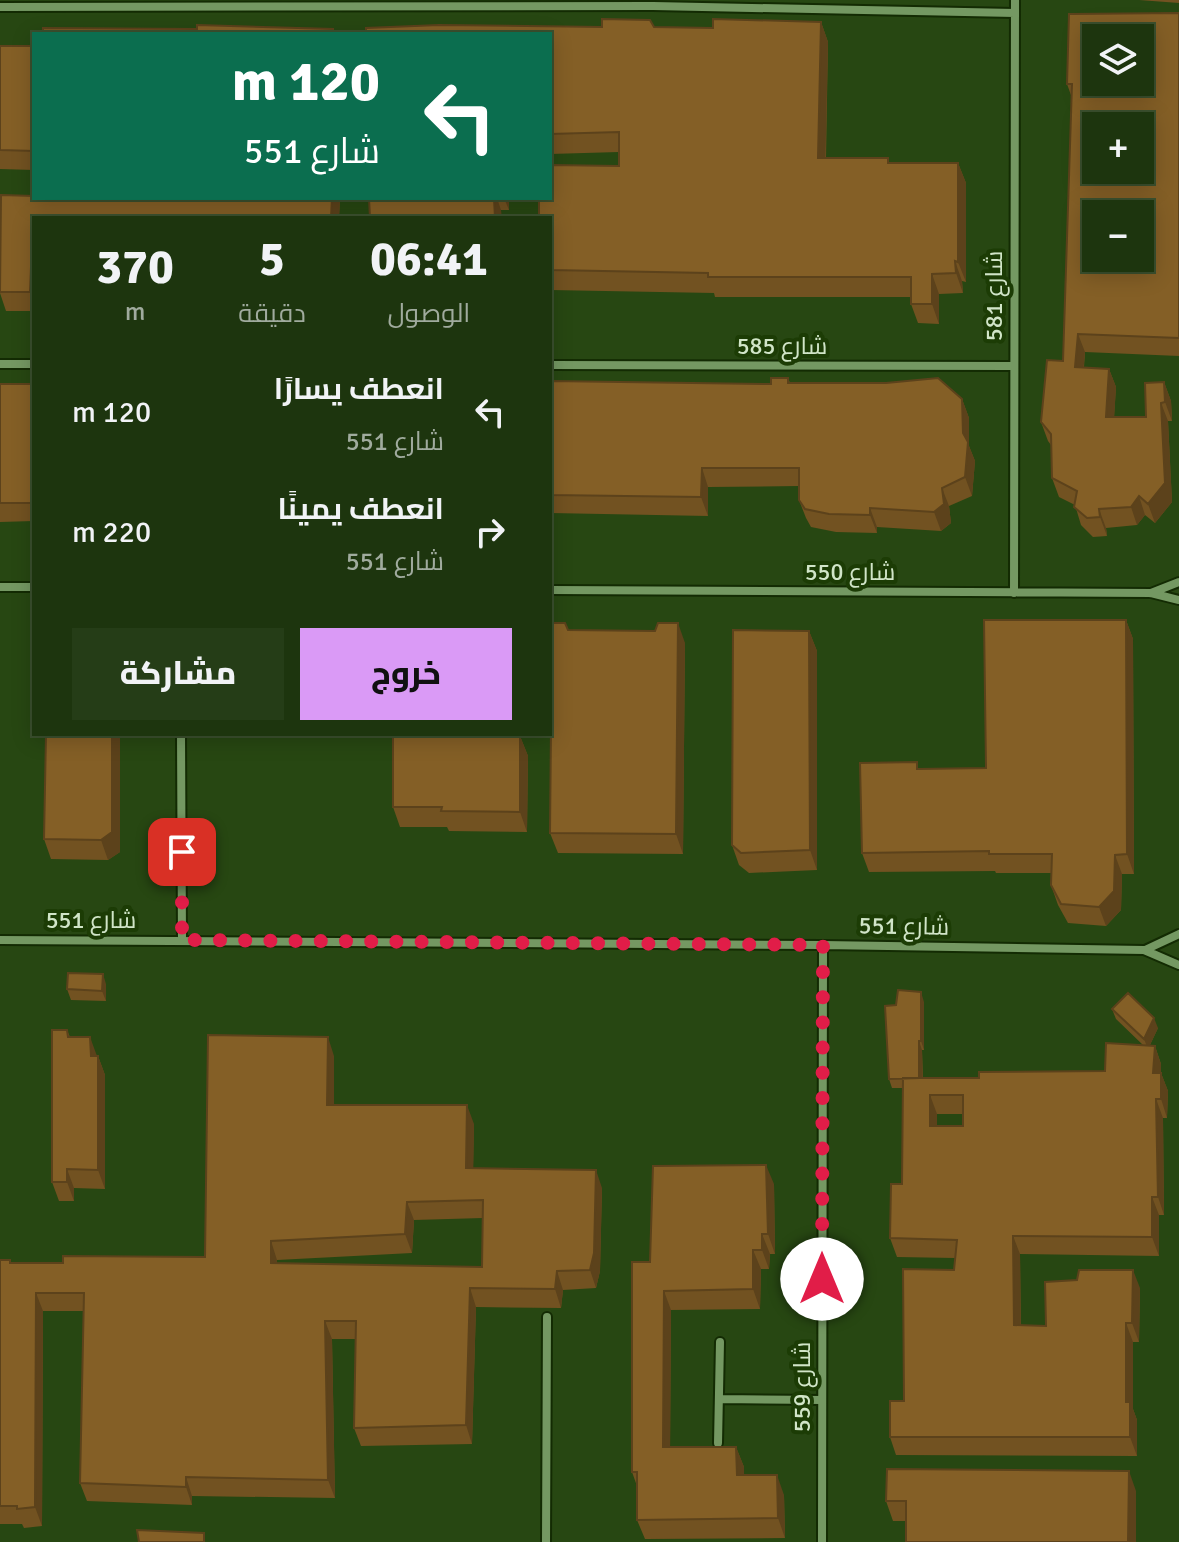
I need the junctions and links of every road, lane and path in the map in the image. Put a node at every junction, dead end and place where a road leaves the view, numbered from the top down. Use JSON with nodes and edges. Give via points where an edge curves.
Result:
{"nodes":[{"id":1,"x":1015,"y":0,"type":"edge"},
{"id":2,"x":653,"y":3,"type":"edge"},
{"id":3,"x":828,"y":4,"type":"edge"},
{"id":4,"x":0,"y":7,"type":"edge"},
{"id":5,"x":1015,"y":13,"type":"junction"},
{"id":6,"x":0,"y":364,"type":"edge"},
{"id":7,"x":32,"y":364,"type":"edge"},
{"id":8,"x":552,"y":365,"type":"edge"},
{"id":9,"x":1013,"y":366,"type":"junction"},
{"id":10,"x":1179,"y":582,"type":"edge"},
{"id":11,"x":0,"y":587,"type":"edge"},
{"id":12,"x":32,"y":587,"type":"edge"},
{"id":13,"x":552,"y":590,"type":"edge"},
{"id":14,"x":1014,"y":593,"type":"junction"},
{"id":15,"x":1151,"y":593,"type":"junction"},
{"id":16,"x":1179,"y":600,"type":"edge"},
{"id":17,"x":181,"y":736,"type":"edge"},
{"id":18,"x":1179,"y":934,"type":"edge"},
{"id":19,"x":0,"y":940,"type":"edge"},
{"id":20,"x":182,"y":940,"type":"junction"},
{"id":21,"x":823,"y":945,"type":"junction"},
{"id":22,"x":1144,"y":950,"type":"junction"},
{"id":23,"x":1179,"y":965,"type":"edge"},
{"id":24,"x":547,"y":1317,"type":"dead end"},
{"id":25,"x":720,"y":1342,"type":"dead end"},
{"id":26,"x":719,"y":1399,"type":"junction"},
{"id":27,"x":822,"y":1400,"type":"junction"},
{"id":28,"x":718,"y":1443,"type":"edge"},
{"id":29,"x":546,"y":1542,"type":"edge"},
{"id":30,"x":822,"y":1542,"type":"edge"}],
"edges":[{"from":1,"to":5,"type":"street","name":"شارع 581"},
{"from":2,"to":3,"type":"street"},
{"from":2,"to":4,"type":"street"},
{"from":3,"to":5,"type":"street"},
{"from":5,"to":9,"type":"street","name":"شارع 581"},
{"from":6,"to":7,"type":"street"},
{"from":8,"to":9,"type":"street","name":"شارع 585"},
{"from":9,"to":14,"type":"street","name":"شارع 581"},
{"from":10,"to":15,"type":"street","name":"شارع 550"},
{"from":11,"to":12,"type":"street"},
{"from":13,"to":14,"type":"street","name":"شارع 550"},
{"from":14,"to":15,"type":"street","name":"شارع 550"},
{"from":15,"to":16,"type":"street","name":"شارع 550"},
{"from":17,"to":20,"type":"street"},
{"from":18,"to":22,"type":"street","name":"شارع 551"},
{"from":19,"to":20,"type":"street","name":"شارع 551"},
{"from":20,"to":21,"type":"street","name":"شارع 551"},
{"from":21,"to":22,"type":"street","name":"شارع 551"},
{"from":21,"to":27,"type":"street","name":"شارع 559"},
{"from":22,"to":23,"type":"street","name":"شارع 551"},
{"from":24,"to":29,"type":"street"},
{"from":25,"to":26,"type":"street"},
{"from":26,"to":27,"type":"street"},
{"from":26,"to":28,"type":"street"},
{"from":27,"to":30,"type":"street","name":"شارع 559"}]}
